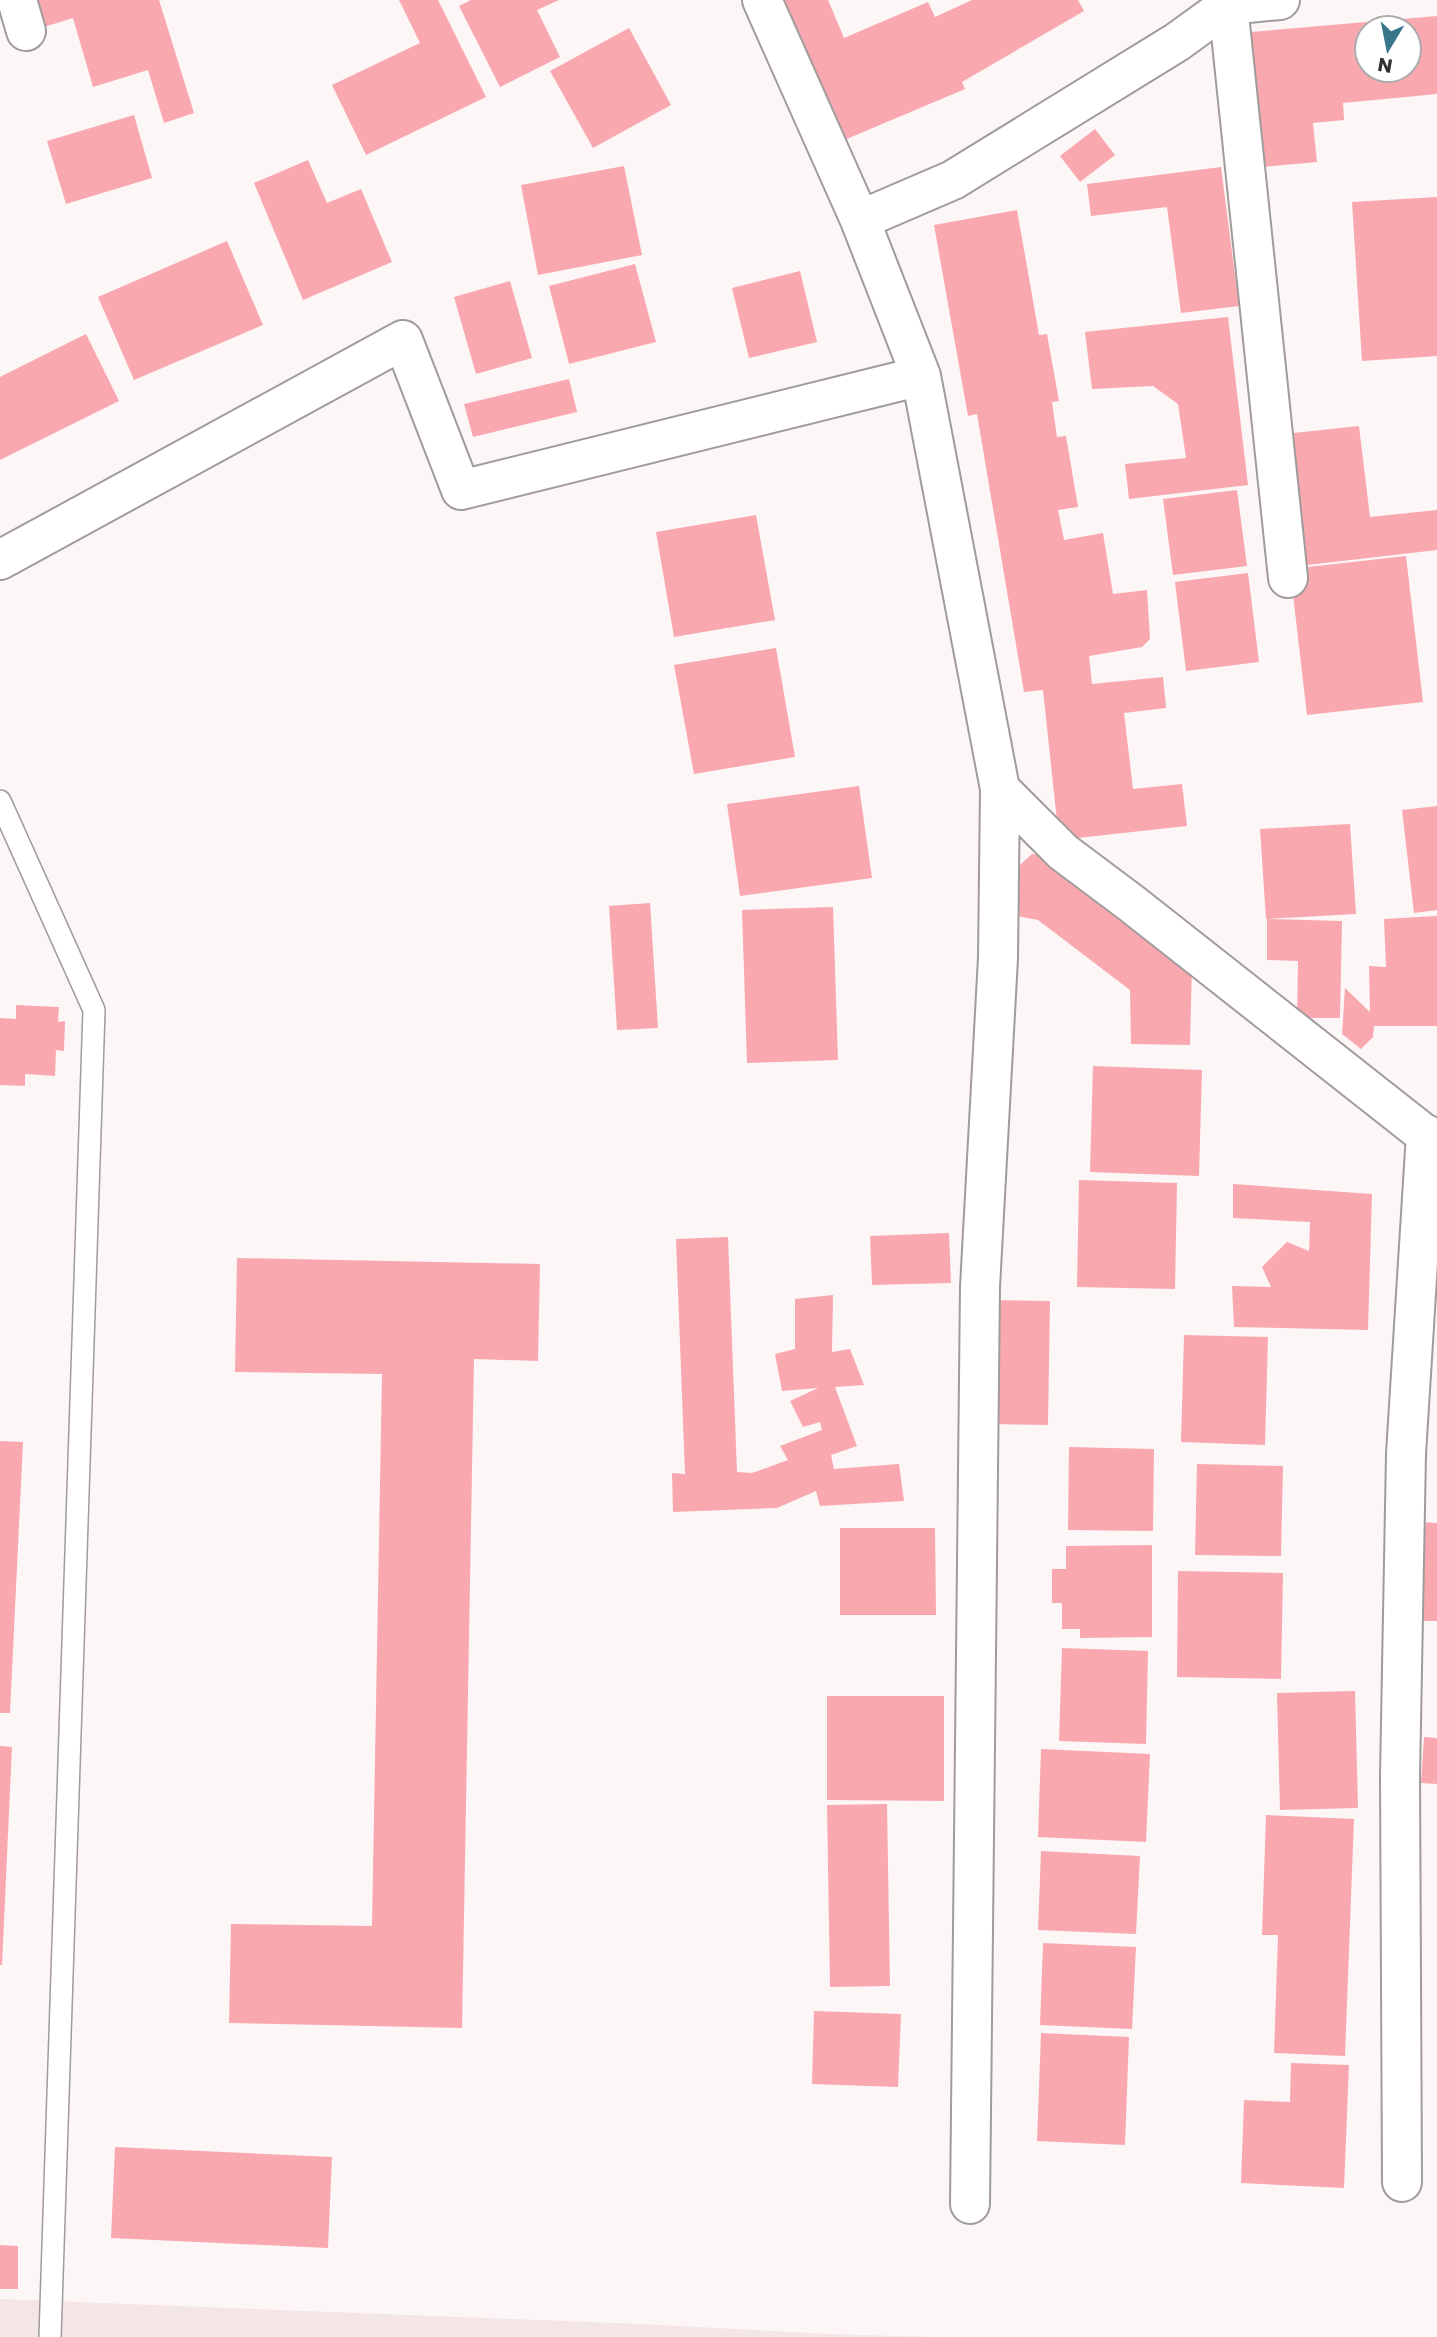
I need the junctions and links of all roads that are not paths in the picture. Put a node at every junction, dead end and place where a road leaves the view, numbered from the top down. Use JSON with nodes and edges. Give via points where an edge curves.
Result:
{"nodes":[{"id":1,"x":762,"y":0,"type":"edge"},
{"id":2,"x":1280,"y":0,"type":"edge"},
{"id":3,"x":1228,"y":5,"type":"junction"},
{"id":4,"x":860,"y":220,"type":"junction"},
{"id":5,"x":921,"y":376,"type":"junction"},
{"id":6,"x":0,"y":560,"type":"edge"},
{"id":7,"x":1288,"y":578,"type":"dead end"},
{"id":8,"x":1000,"y":789,"type":"junction"},
{"id":9,"x":0,"y":801,"type":"edge"},
{"id":10,"x":1431,"y":1139,"type":"edge"},
{"id":11,"x":1402,"y":2182,"type":"dead end"},
{"id":12,"x":970,"y":2204,"type":"dead end"},
{"id":13,"x":50,"y":2337,"type":"edge"}],
"edges":[{"from":1,"to":4,"type":"street"},
{"from":2,"to":3,"type":"street"},
{"from":3,"to":4,"type":"street","via":[[1177,42],[953,180]]},
{"from":3,"to":7,"type":"street"},
{"from":4,"to":5,"type":"street"},
{"from":5,"to":6,"type":"street","via":[[461,490],[403,340]]},
{"from":5,"to":8,"type":"street"},
{"from":8,"to":10,"type":"street","via":[[1063,852]]},
{"from":8,"to":12,"type":"street","via":[[998,958],[979,1287]]},
{"from":9,"to":13,"type":"lane","via":[[94,1010]]},
{"from":10,"to":11,"type":"street","via":[[1406,1468],[1400,1776]]}]}
